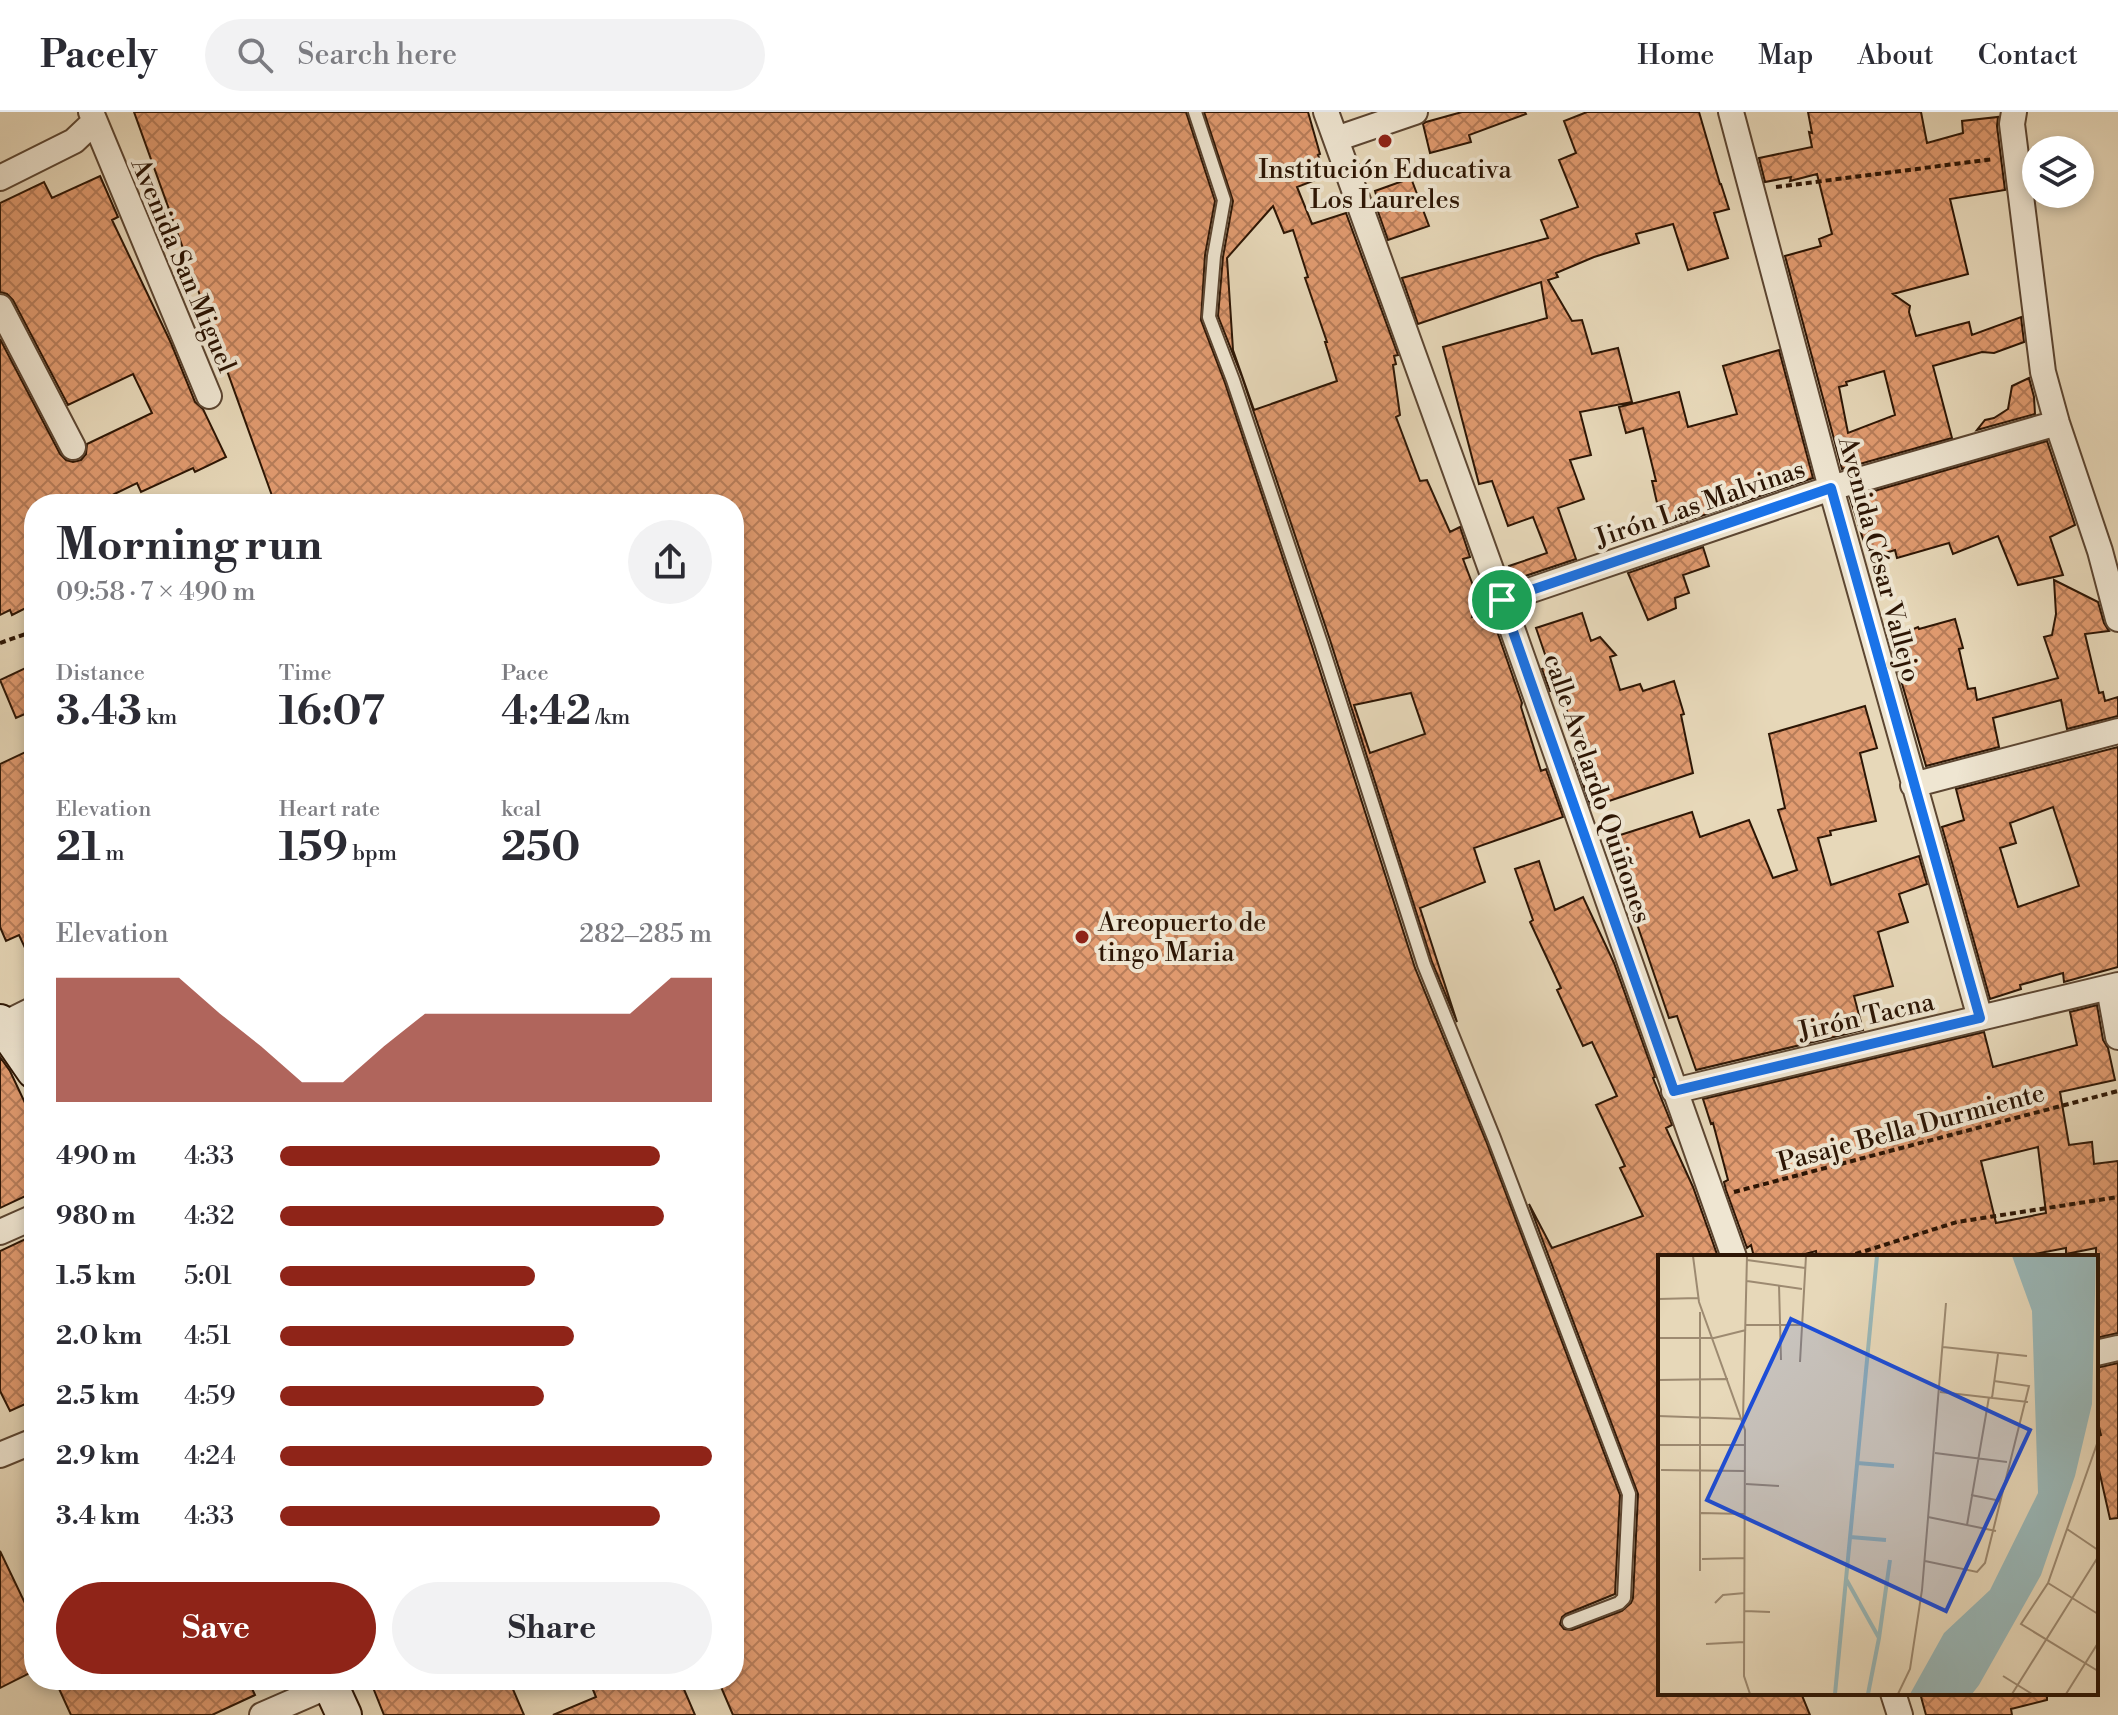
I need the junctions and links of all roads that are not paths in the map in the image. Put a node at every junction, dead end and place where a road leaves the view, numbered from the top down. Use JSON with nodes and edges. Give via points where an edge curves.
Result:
{"nodes":[{"id":1,"x":1195,"y":112,"type":"edge"},
{"id":2,"x":1326,"y":112,"type":"edge"},
{"id":3,"x":1415,"y":112,"type":"edge"},
{"id":4,"x":1731,"y":112,"type":"edge"},
{"id":5,"x":2014,"y":112,"type":"edge"},
{"id":6,"x":92,"y":117,"type":"edge"},
{"id":7,"x":1336,"y":139,"type":"junction"},
{"id":8,"x":0,"y":178,"type":"edge"},
{"id":9,"x":0,"y":307,"type":"edge"},
{"id":10,"x":209,"y":396,"type":"dead end"},
{"id":11,"x":2057,"y":423,"type":"junction"},
{"id":12,"x":73,"y":447,"type":"dead end"},
{"id":13,"x":1831,"y":488,"type":"junction"},
{"id":14,"x":1502,"y":600,"type":"junction"},
{"id":15,"x":2118,"y":619,"type":"edge"},
{"id":16,"x":2118,"y":731,"type":"edge"},
{"id":17,"x":1913,"y":785,"type":"junction"},
{"id":18,"x":2113,"y":986,"type":"edge"},
{"id":19,"x":24,"y":1014,"type":"edge"},
{"id":20,"x":1980,"y":1018,"type":"junction"},
{"id":21,"x":1,"y":1024,"type":"edge"},
{"id":22,"x":2118,"y":1037,"type":"edge"},
{"id":23,"x":24,"y":1057,"type":"edge"},
{"id":24,"x":1674,"y":1091,"type":"junction"},
{"id":25,"x":24,"y":1221,"type":"edge"},
{"id":26,"x":0,"y":1232,"type":"edge"},
{"id":27,"x":1733,"y":1255,"type":"edge"},
{"id":28,"x":2118,"y":1348,"type":"edge"},
{"id":29,"x":2098,"y":1353,"type":"edge"},
{"id":30,"x":24,"y":1445,"type":"edge"},
{"id":31,"x":0,"y":1455,"type":"edge"},
{"id":32,"x":1569,"y":1622,"type":"dead end"},
{"id":33,"x":334,"y":1693,"type":"edge"},
{"id":34,"x":1894,"y":1695,"type":"edge"},
{"id":35,"x":262,"y":1715,"type":"edge"},
{"id":36,"x":1900,"y":1715,"type":"edge"}],
"edges":[{"from":1,"to":32,"type":"lane","via":[[1224,200],[1209,317],[1424,965],[1629,1494],[1624,1598]]},
{"from":2,"to":7,"type":"street","name":"calle Avelardo Quiñones"},
{"from":3,"to":7,"type":"street"},
{"from":4,"to":13,"type":"street","name":"Avenida César Vallejo"},
{"from":5,"to":11,"type":"street","via":[[2043,372]]},
{"from":6,"to":8,"type":"street","via":[[74,141]]},
{"from":6,"to":10,"type":"street","name":"Avenida San Miguel"},
{"from":7,"to":14,"type":"street","name":"calle Avelardo Quiñones"},
{"from":9,"to":12,"type":"street"},
{"from":11,"to":13,"type":"street","name":"Jirón Las Malvinas"},
{"from":11,"to":15,"type":"street"},
{"from":13,"to":14,"type":"street","name":"Jirón Las Malvinas"},
{"from":13,"to":17,"type":"street","name":"Avenida César Vallejo"},
{"from":14,"to":24,"type":"street","name":"calle Avelardo Quiñones"},
{"from":16,"to":17,"type":"street"},
{"from":17,"to":20,"type":"street","name":"Avenida César Vallejo"},
{"from":18,"to":20,"type":"street","name":"Jirón Tacna"},
{"from":18,"to":22,"type":"street"},
{"from":19,"to":21,"type":"street"},
{"from":20,"to":24,"type":"street","name":"Jirón Tacna"},
{"from":21,"to":23,"type":"main road"},
{"from":24,"to":27,"type":"street","name":"calle Avelardo Quiñones"},
{"from":25,"to":26,"type":"street"},
{"from":28,"to":29,"type":"street"},
{"from":30,"to":31,"type":"street"},
{"from":33,"to":35,"type":"street"},
{"from":34,"to":36,"type":"street"}]}
